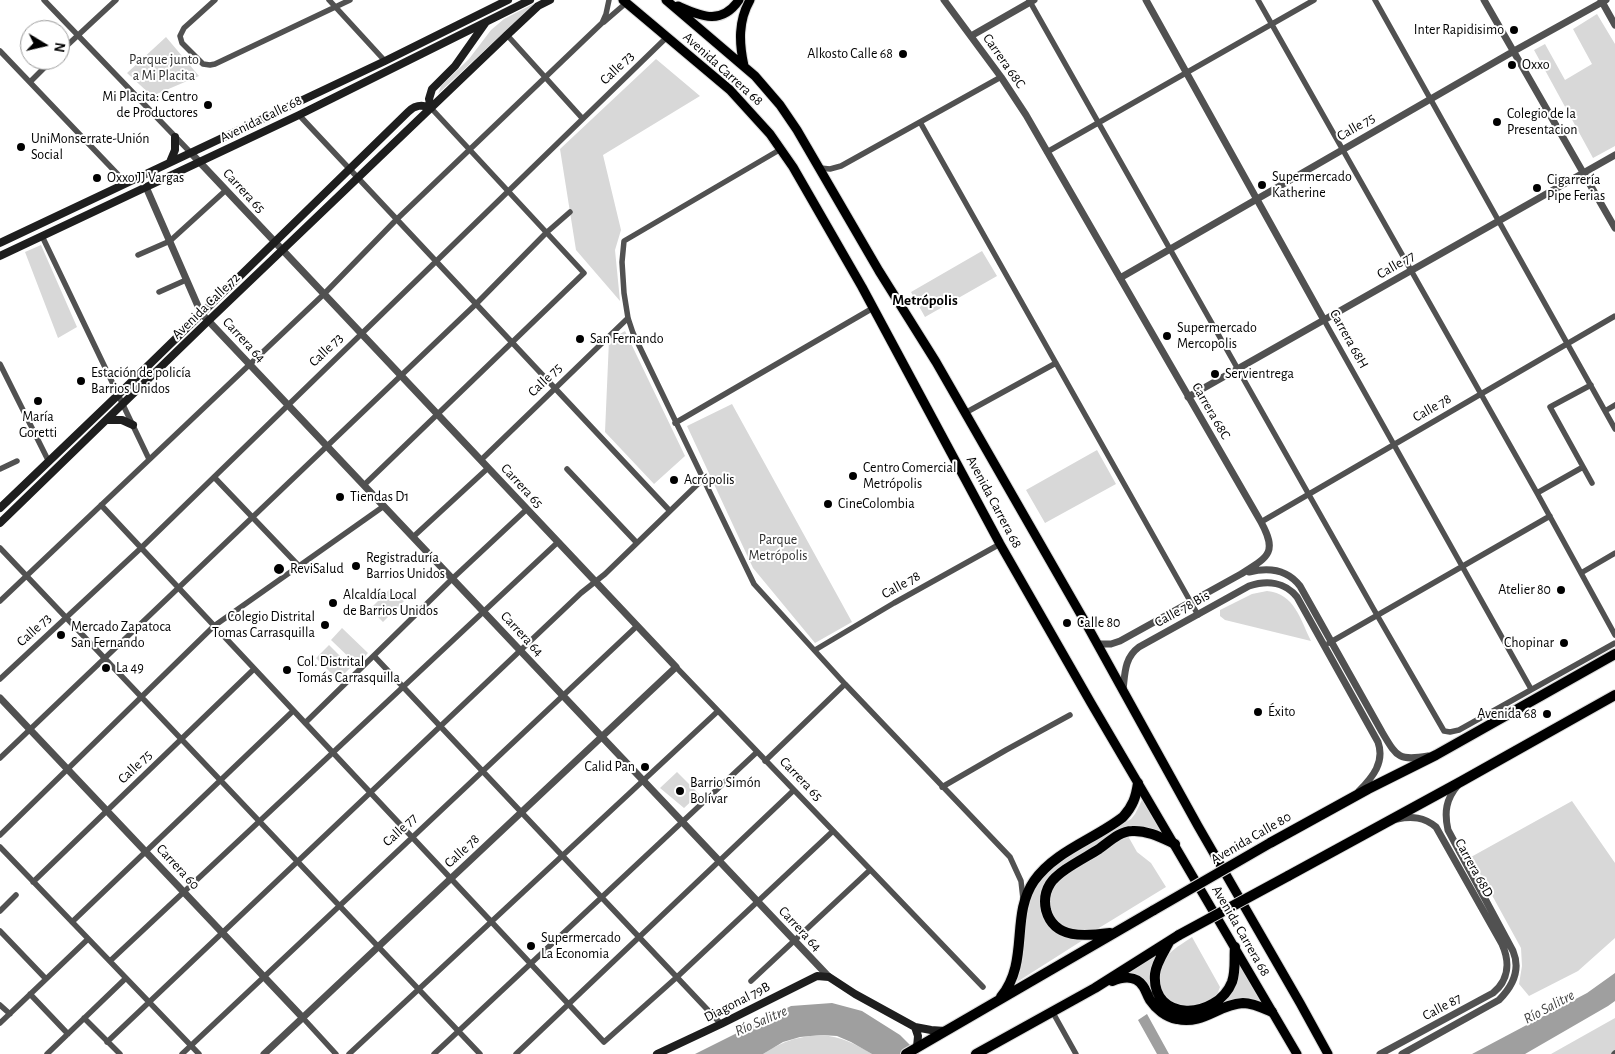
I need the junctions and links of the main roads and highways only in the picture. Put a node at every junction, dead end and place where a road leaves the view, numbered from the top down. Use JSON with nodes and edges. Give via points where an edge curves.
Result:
{"nodes":[{"id":1,"x":508,"y":0,"type":"edge"},
{"id":2,"x":530,"y":0,"type":"edge"},
{"id":3,"x":550,"y":0,"type":"edge"},
{"id":4,"x":739,"y":0,"type":"edge"},
{"id":5,"x":750,"y":0,"type":"edge"},
{"id":6,"x":625,"y":1,"type":"edge"},
{"id":7,"x":667,"y":1,"type":"edge"},
{"id":8,"x":486,"y":22,"type":"junction"},
{"id":9,"x":744,"y":66,"type":"junction"},
{"id":10,"x":430,"y":108,"type":"junction"},
{"id":11,"x":175,"y":137,"type":"road end"},
{"id":12,"x":170,"y":162,"type":"junction"},
{"id":13,"x":0,"y":243,"type":"edge"},
{"id":14,"x":0,"y":256,"type":"edge"},
{"id":15,"x":107,"y":420,"type":"junction"},
{"id":16,"x":133,"y":425,"type":"road end"},
{"id":17,"x":0,"y":508,"type":"edge"},
{"id":18,"x":0,"y":524,"type":"edge"},
{"id":19,"x":1615,"y":654,"type":"edge"},
{"id":20,"x":1615,"y":695,"type":"edge"},
{"id":21,"x":1138,"y":783,"type":"junction"},
{"id":22,"x":1175,"y":844,"type":"junction"},
{"id":23,"x":1114,"y":932,"type":"junction"},
{"id":24,"x":1169,"y":941,"type":"junction"},
{"id":25,"x":1234,"y":947,"type":"junction"},
{"id":26,"x":829,"y":977,"type":"joint"},
{"id":27,"x":1094,"y":988,"type":"junction"},
{"id":28,"x":997,"y":1002,"type":"junction"},
{"id":29,"x":1272,"y":1012,"type":"junction"},
{"id":30,"x":915,"y":1027,"type":"junction"},
{"id":31,"x":946,"y":1031,"type":"junction"},
{"id":32,"x":917,"y":1047,"type":"junction"},
{"id":33,"x":657,"y":1054,"type":"edge"},
{"id":34,"x":906,"y":1054,"type":"edge"},
{"id":35,"x":976,"y":1054,"type":"edge"},
{"id":36,"x":1297,"y":1054,"type":"edge"},
{"id":37,"x":1328,"y":1054,"type":"edge"}],
"edges":[{"from":1,"to":12,"type":"main road","name":"Avenida Calle 68"},
{"from":2,"to":8,"type":"main road","name":"Avenida Calle 68"},
{"from":3,"to":10,"type":"main road","name":"Avenida Calle 72","via":[[538,6]]},
{"from":4,"to":7,"type":"main road","via":[[731,10],[712,17],[696,14]]},
{"from":5,"to":9,"type":"main road","via":[[740,34]]},
{"from":6,"to":21,"type":"main road","name":"Avenida Carrera 68","via":[[745,104],[781,149],[874,308],[1000,544]]},
{"from":7,"to":9,"type":"main road","name":"Avenida Carrera 68"},
{"from":8,"to":10,"type":"main road","via":[[455,66],[432,89]]},
{"from":8,"to":14,"type":"main road","name":"Avenida Calle 68","via":[[299,115]]},
{"from":9,"to":37,"type":"main road","name":"Avenida Carrera 68","via":[[780,104],[965,413]]},
{"from":10,"to":15,"type":"main road","name":"Avenida Calle 72"},
{"from":10,"to":17,"type":"main road","name":"Avenida Calle 72","via":[[421,105],[412,108]]},
{"from":11,"to":12,"type":"main road","via":[[175,150]]},
{"from":12,"to":13,"type":"main road","name":"Avenida Calle 68"},
{"from":15,"to":16,"type":"main road","via":[[122,420]]},
{"from":15,"to":18,"type":"main road","name":"Avenida Calle 72"},
{"from":19,"to":23,"type":"highway","name":"Avenida Calle 80","bridge":true,"via":[[1499,713],[1436,755],[1351,798]]},
{"from":20,"to":24,"type":"highway","bridge":true},
{"from":21,"to":22,"type":"main road","name":"Avenida Carrera 68"},
{"from":21,"to":28,"type":"highway","via":[[1135,799],[1123,817],[1051,863],[1033,882],[1023,904],[1017,965],[1009,987]]},
{"from":22,"to":23,"type":"highway","via":[[1150,833],[1127,832],[1051,883],[1045,905],[1051,922],[1066,933],[1079,936]]},
{"from":22,"to":25,"type":"main road","name":"Avenida Carrera 68"},
{"from":23,"to":28,"type":"highway","name":"Avenida Calle 80"},
{"from":24,"to":25,"type":"highway","via":[[1156,968],[1156,987],[1167,1004],[1181,1011],[1201,1010],[1226,992],[1234,974]]},
{"from":24,"to":27,"type":"highway"},
{"from":25,"to":29,"type":"main road","name":"Avenida Carrera 68"},
{"from":26,"to":30,"type":"main road","name":"Carrera 64"},
{"from":26,"to":33,"type":"main road","name":"Diagonal 79B","via":[[813,978]]},
{"from":27,"to":29,"type":"highway","via":[[1118,979],[1134,979],[1142,984],[1160,1011],[1180,1020],[1203,1018],[1241,1003]]},
{"from":27,"to":35,"type":"highway"},
{"from":28,"to":31,"type":"highway","name":"Avenida Calle 80"},
{"from":29,"to":36,"type":"main road","name":"Avenida Carrera 68"},
{"from":30,"to":31,"type":"main road","name":"Carrera 64"},
{"from":30,"to":32,"type":"main road","via":[[919,1039]]},
{"from":31,"to":32,"type":"highway","name":"Avenida Calle 80"},
{"from":32,"to":34,"type":"highway","name":"Avenida Calle 80"}]}
